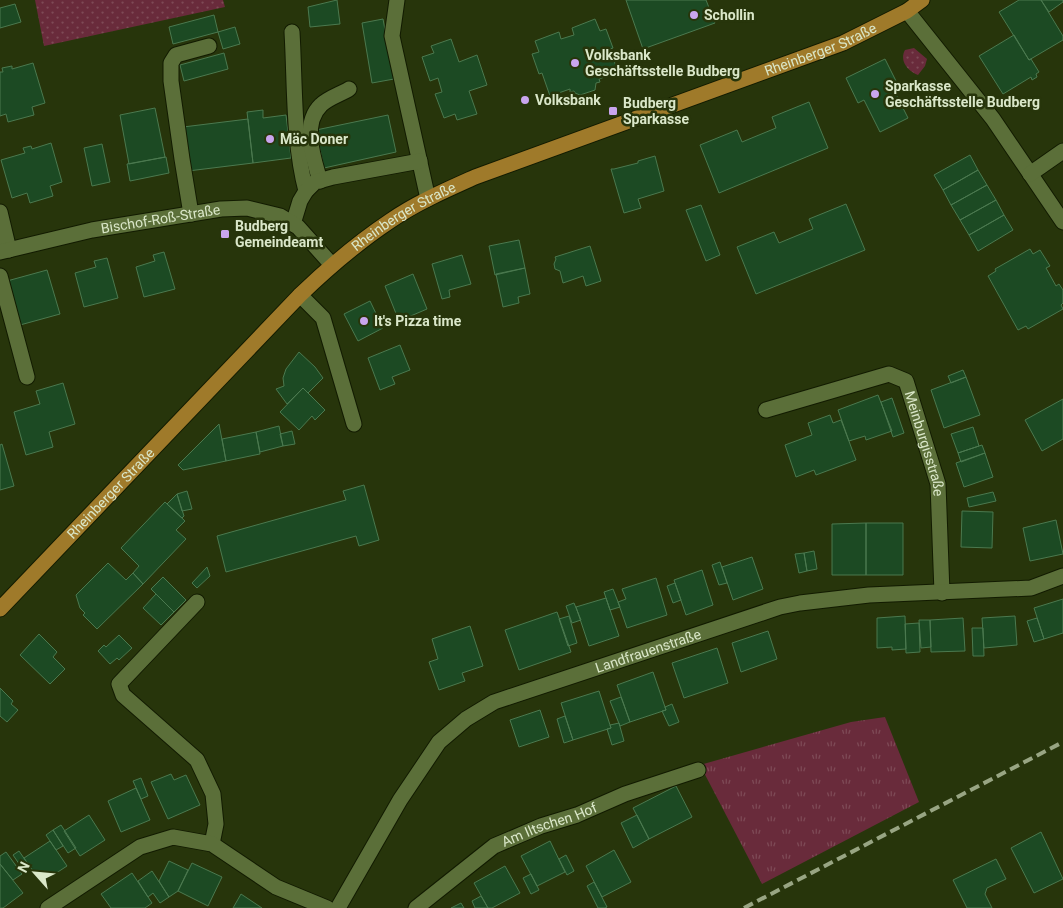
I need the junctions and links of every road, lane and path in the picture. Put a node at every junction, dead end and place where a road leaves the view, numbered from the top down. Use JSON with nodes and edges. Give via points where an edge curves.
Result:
{"nodes":[{"id":1,"x":397,"y":0,"type":"edge"},
{"id":2,"x":922,"y":0,"type":"edge"},
{"id":3,"x":907,"y":11,"type":"junction"},
{"id":4,"x":292,"y":32,"type":"dead end"},
{"id":5,"x":209,"y":46,"type":"dead end"},
{"id":6,"x":349,"y":89,"type":"dead end"},
{"id":7,"x":1063,"y":151,"type":"edge"},
{"id":8,"x":420,"y":162,"type":"junction"},
{"id":9,"x":1030,"y":174,"type":"junction"},
{"id":10,"x":320,"y":181,"type":"junction"},
{"id":11,"x":306,"y":191,"type":"junction"},
{"id":12,"x":428,"y":199,"type":"junction"},
{"id":13,"x":0,"y":212,"type":"edge"},
{"id":14,"x":191,"y":214,"type":"junction"},
{"id":15,"x":1063,"y":222,"type":"edge"},
{"id":16,"x":293,"y":224,"type":"junction"},
{"id":17,"x":4,"y":251,"type":"edge"},
{"id":18,"x":332,"y":265,"type":"junction"},
{"id":19,"x":0,"y":276,"type":"edge"},
{"id":20,"x":300,"y":295,"type":"junction"},
{"id":21,"x":28,"y":377,"type":"dead end"},
{"id":22,"x":766,"y":410,"type":"dead end"},
{"id":23,"x":354,"y":424,"type":"dead end"},
{"id":24,"x":1063,"y":576,"type":"edge"},
{"id":25,"x":942,"y":593,"type":"junction"},
{"id":26,"x":197,"y":602,"type":"dead end"},
{"id":27,"x":0,"y":609,"type":"edge"},
{"id":28,"x":698,"y":770,"type":"dead end"},
{"id":29,"x":212,"y":844,"type":"junction"},
{"id":30,"x":48,"y":908,"type":"edge"},
{"id":31,"x":326,"y":908,"type":"edge"},
{"id":32,"x":338,"y":908,"type":"edge"},
{"id":33,"x":416,"y":908,"type":"edge"}],
"edges":[{"from":1,"to":8,"type":"street","via":[[392,36]]},
{"from":2,"to":3,"type":"main road","name":"Rheinberger Straße"},
{"from":3,"to":9,"type":"street","via":[[993,119]]},
{"from":3,"to":12,"type":"main road","name":"Rheinberger Straße","via":[[843,43],[476,177]]},
{"from":4,"to":11,"type":"street","via":[[298,148]]},
{"from":5,"to":14,"type":"street","via":[[176,55],[171,63]]},
{"from":6,"to":10,"type":"street","via":[[321,105],[313,120],[312,149]]},
{"from":7,"to":9,"type":"street"},
{"from":8,"to":10,"type":"street"},
{"from":8,"to":12,"type":"street"},
{"from":9,"to":15,"type":"street"},
{"from":10,"to":11,"type":"street"},
{"from":11,"to":16,"type":"street"},
{"from":12,"to":18,"type":"main road","name":"Rheinberger Straße","via":[[391,220]]},
{"from":13,"to":17,"type":"street"},
{"from":14,"to":16,"type":"street","name":"Bischof-Roß-Straße","via":[[247,208],[280,216]]},
{"from":14,"to":17,"type":"street","name":"Bischof-Roß-Straße","via":[[92,230]]},
{"from":16,"to":18,"type":"street","name":"Bischof-Roß-Straße"},
{"from":18,"to":20,"type":"main road","name":"Rheinberger Straße"},
{"from":19,"to":21,"type":"street"},
{"from":20,"to":23,"type":"street","via":[[323,318]]},
{"from":20,"to":27,"type":"main road","name":"Rheinberger Straße"},
{"from":22,"to":25,"type":"street","name":"Meinburgisstraße","via":[[888,374],[906,381],[938,484]]},
{"from":24,"to":25,"type":"street","name":"Landfrauenstraße","via":[[1031,588]]},
{"from":25,"to":32,"type":"street","name":"Landfrauenstraße","via":[[800,602],[494,702],[438,742],[400,800]]},
{"from":26,"to":29,"type":"street","via":[[119,684],[123,695],[197,760],[213,794],[216,824]]},
{"from":28,"to":33,"type":"street","name":"Am Iltschen Hof","via":[[625,794],[494,846]]},
{"from":29,"to":30,"type":"street","via":[[173,836],[140,847]]},
{"from":29,"to":31,"type":"street","via":[[276,887]]}]}
